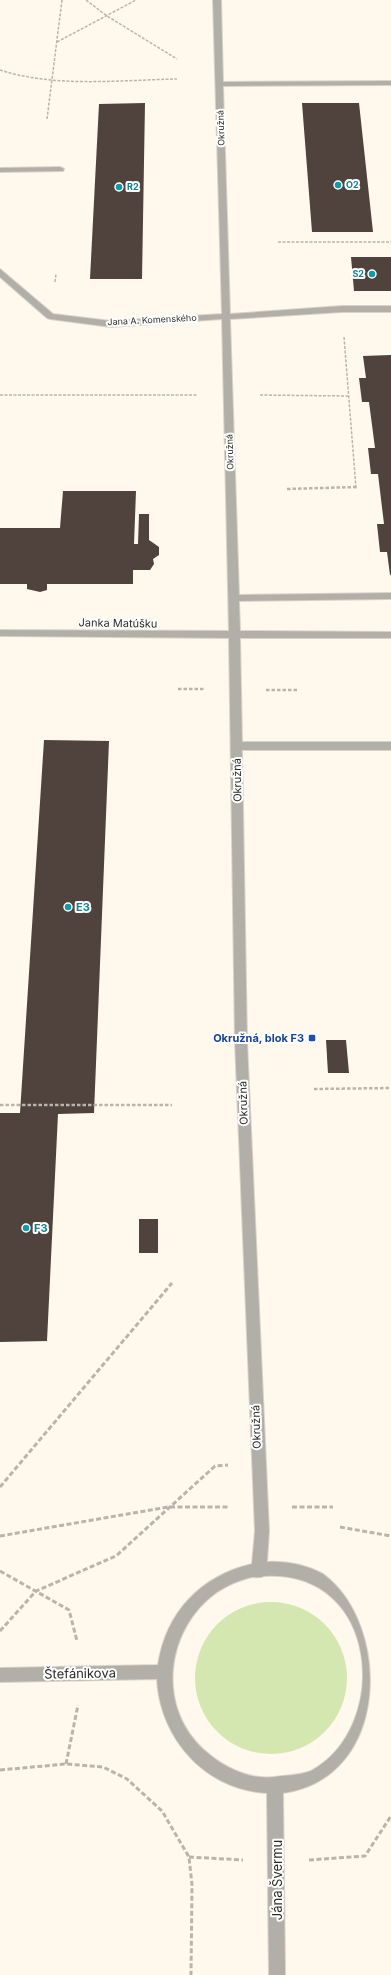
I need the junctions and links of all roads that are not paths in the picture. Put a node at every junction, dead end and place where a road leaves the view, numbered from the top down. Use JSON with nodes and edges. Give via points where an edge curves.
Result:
{"nodes":[{"id":1,"x":217,"y":0,"type":"edge"},
{"id":2,"x":391,"y":83,"type":"edge"},
{"id":3,"x":220,"y":84,"type":"junction"},
{"id":4,"x":60,"y":169,"type":"dead end"},
{"id":5,"x":0,"y":170,"type":"edge"},
{"id":6,"x":0,"y":272,"type":"edge"},
{"id":7,"x":391,"y":309,"type":"edge"},
{"id":8,"x":225,"y":317,"type":"junction"},
{"id":9,"x":391,"y":596,"type":"edge"},
{"id":10,"x":234,"y":598,"type":"junction"},
{"id":11,"x":0,"y":633,"type":"edge"},
{"id":12,"x":391,"y":635,"type":"edge"},
{"id":13,"x":235,"y":636,"type":"junction"},
{"id":14,"x":237,"y":746,"type":"junction"},
{"id":15,"x":391,"y":746,"type":"edge"},
{"id":16,"x":259,"y":1571,"type":"junction"},
{"id":17,"x":161,"y":1672,"type":"junction"},
{"id":18,"x":388,"y":1672,"type":"edge"},
{"id":19,"x":0,"y":1675,"type":"edge"},
{"id":20,"x":275,"y":1784,"type":"junction"},
{"id":21,"x":277,"y":1975,"type":"edge"}],
"edges":[{"from":1,"to":3,"type":"street","name":"Okružná"},
{"from":2,"to":3,"type":"street"},
{"from":3,"to":8,"type":"street","name":"Okružná"},
{"from":4,"to":5,"type":"street"},
{"from":6,"to":8,"type":"street","name":"Jana A. Komenského","via":[[50,316],[111,324]]},
{"from":7,"to":8,"type":"street","via":[[342,309]]},
{"from":8,"to":10,"type":"street","name":"Okružná"},
{"from":9,"to":10,"type":"street"},
{"from":10,"to":13,"type":"street","name":"Okružná"},
{"from":11,"to":13,"type":"street","name":"Janka Matúšku"},
{"from":12,"to":13,"type":"street"},
{"from":13,"to":14,"type":"street","name":"Okružná"},
{"from":14,"to":15,"type":"street"},
{"from":14,"to":16,"type":"street","name":"Okružná","via":[[241,1041],[262,1531]]},
{"from":16,"to":17,"type":"street","via":[[229,1578],[202,1593],[180,1615],[167,1642]]},
{"from":16,"to":18,"type":"street","via":[[288,1571],[317,1580],[343,1595],[363,1617]]},
{"from":17,"to":19,"type":"street","name":"Štefánikova"},
{"from":17,"to":20,"type":"street","via":[[165,1700],[176,1726],[194,1750],[217,1769],[231,1775],[245,1780]]},
{"from":18,"to":20,"type":"street","via":[[376,1720],[364,1741],[347,1759],[325,1773],[301,1781]]},
{"from":20,"to":21,"type":"street","name":"Jána Švermu"}]}
